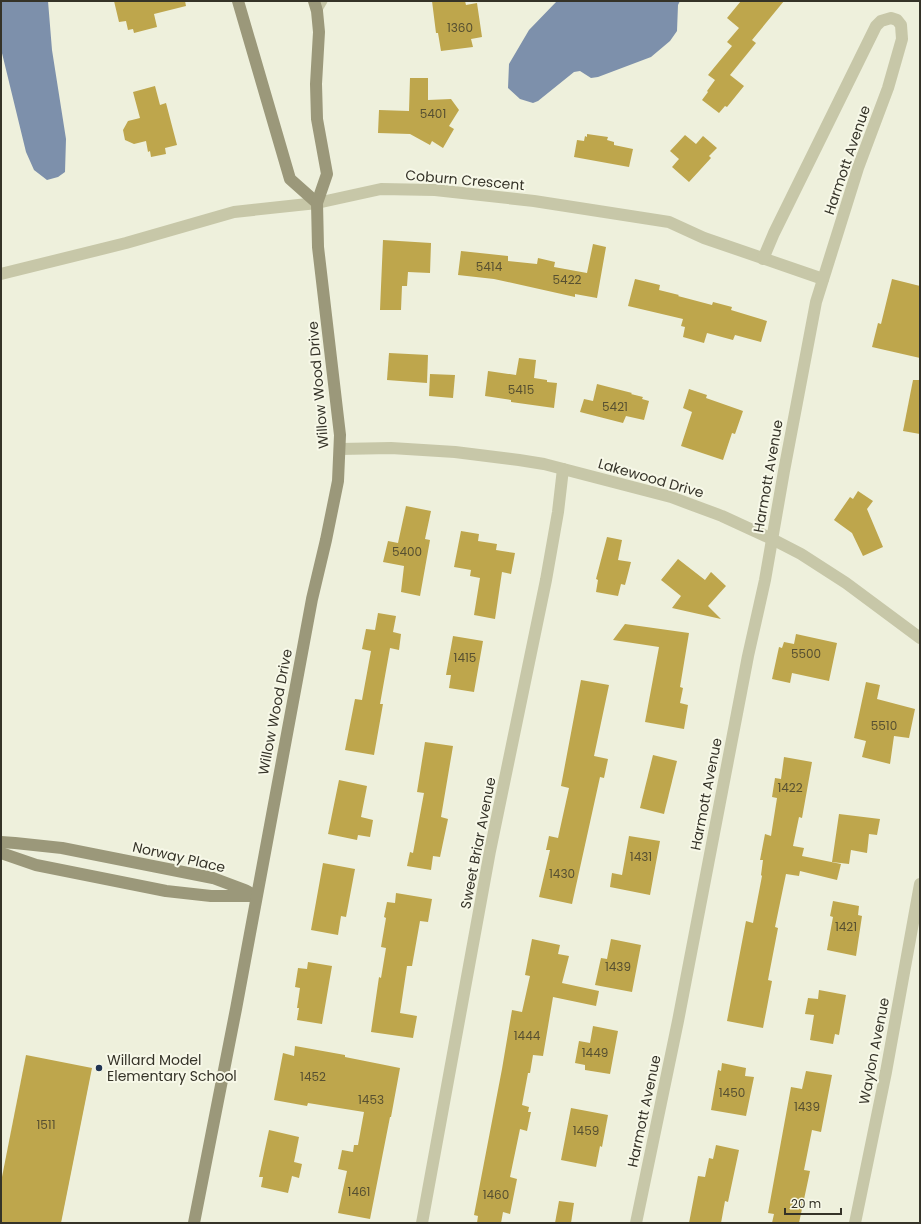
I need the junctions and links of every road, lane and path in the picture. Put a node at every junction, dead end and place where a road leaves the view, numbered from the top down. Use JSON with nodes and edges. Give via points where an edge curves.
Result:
{"nodes":[{"id":1,"x":238,"y":1,"type":"edge"},
{"id":2,"x":318,"y":4,"type":"edge"},
{"id":3,"x":316,"y":203,"type":"junction"},
{"id":4,"x":763,"y":259,"type":"junction"},
{"id":5,"x":1,"y":274,"type":"edge"},
{"id":6,"x":823,"y":279,"type":"junction"},
{"id":7,"x":340,"y":449,"type":"junction"},
{"id":8,"x":563,"y":469,"type":"junction"},
{"id":9,"x":772,"y":539,"type":"junction"},
{"id":10,"x":920,"y":638,"type":"edge"},
{"id":11,"x":1,"y":842,"type":"edge"},
{"id":12,"x":1,"y":853,"type":"edge"},
{"id":13,"x":920,"y":884,"type":"edge"},
{"id":14,"x":256,"y":896,"type":"junction"},
{"id":15,"x":194,"y":1223,"type":"edge"},
{"id":16,"x":422,"y":1223,"type":"edge"},
{"id":17,"x":636,"y":1223,"type":"edge"},
{"id":18,"x":855,"y":1223,"type":"edge"}],
"edges":[{"from":1,"to":3,"type":"street","via":[[290,178]]},
{"from":2,"to":3,"type":"street","name":"Willow Wood Drive","via":[[317,118],[326,174]]},
{"from":3,"to":4,"type":"street","name":"Coburn Crescent","via":[[381,189],[435,190],[534,201],[668,222]]},
{"from":3,"to":5,"type":"street","name":"Coburn Crescent","via":[[234,212],[126,244]]},
{"from":3,"to":7,"type":"street","name":"Willow Wood Drive","via":[[318,247]]},
{"from":4,"to":6,"type":"street","name":"Coburn Crescent"},
{"from":4,"to":6,"type":"street","name":"Harmott Avenue","via":[[876,26],[891,18],[901,25],[902,39],[888,88],[858,168]]},
{"from":6,"to":9,"type":"street","name":"Harmott Avenue","via":[[816,302]]},
{"from":7,"to":8,"type":"street","name":"Lakewood Drive","via":[[391,448],[455,452],[519,460]]},
{"from":7,"to":14,"type":"street","name":"Willow Wood Drive","via":[[338,481],[312,599]]},
{"from":8,"to":9,"type":"street","name":"Lakewood Drive","via":[[671,497],[722,516]]},
{"from":8,"to":16,"type":"street","name":"Sweet Briar Avenue","via":[[546,580],[490,851]]},
{"from":9,"to":10,"type":"street","name":"Lakewood Drive","via":[[846,583]]},
{"from":9,"to":17,"type":"street","name":"Harmott Avenue"},
{"from":11,"to":14,"type":"street","name":"Norway Place","via":[[62,848],[213,878]]},
{"from":12,"to":14,"type":"street","name":"Norway Place","via":[[36,865],[166,891],[211,896]]},
{"from":13,"to":18,"type":"street","name":"Waylon Avenue"},
{"from":14,"to":15,"type":"street","name":"Willow Wood Drive"}]}
